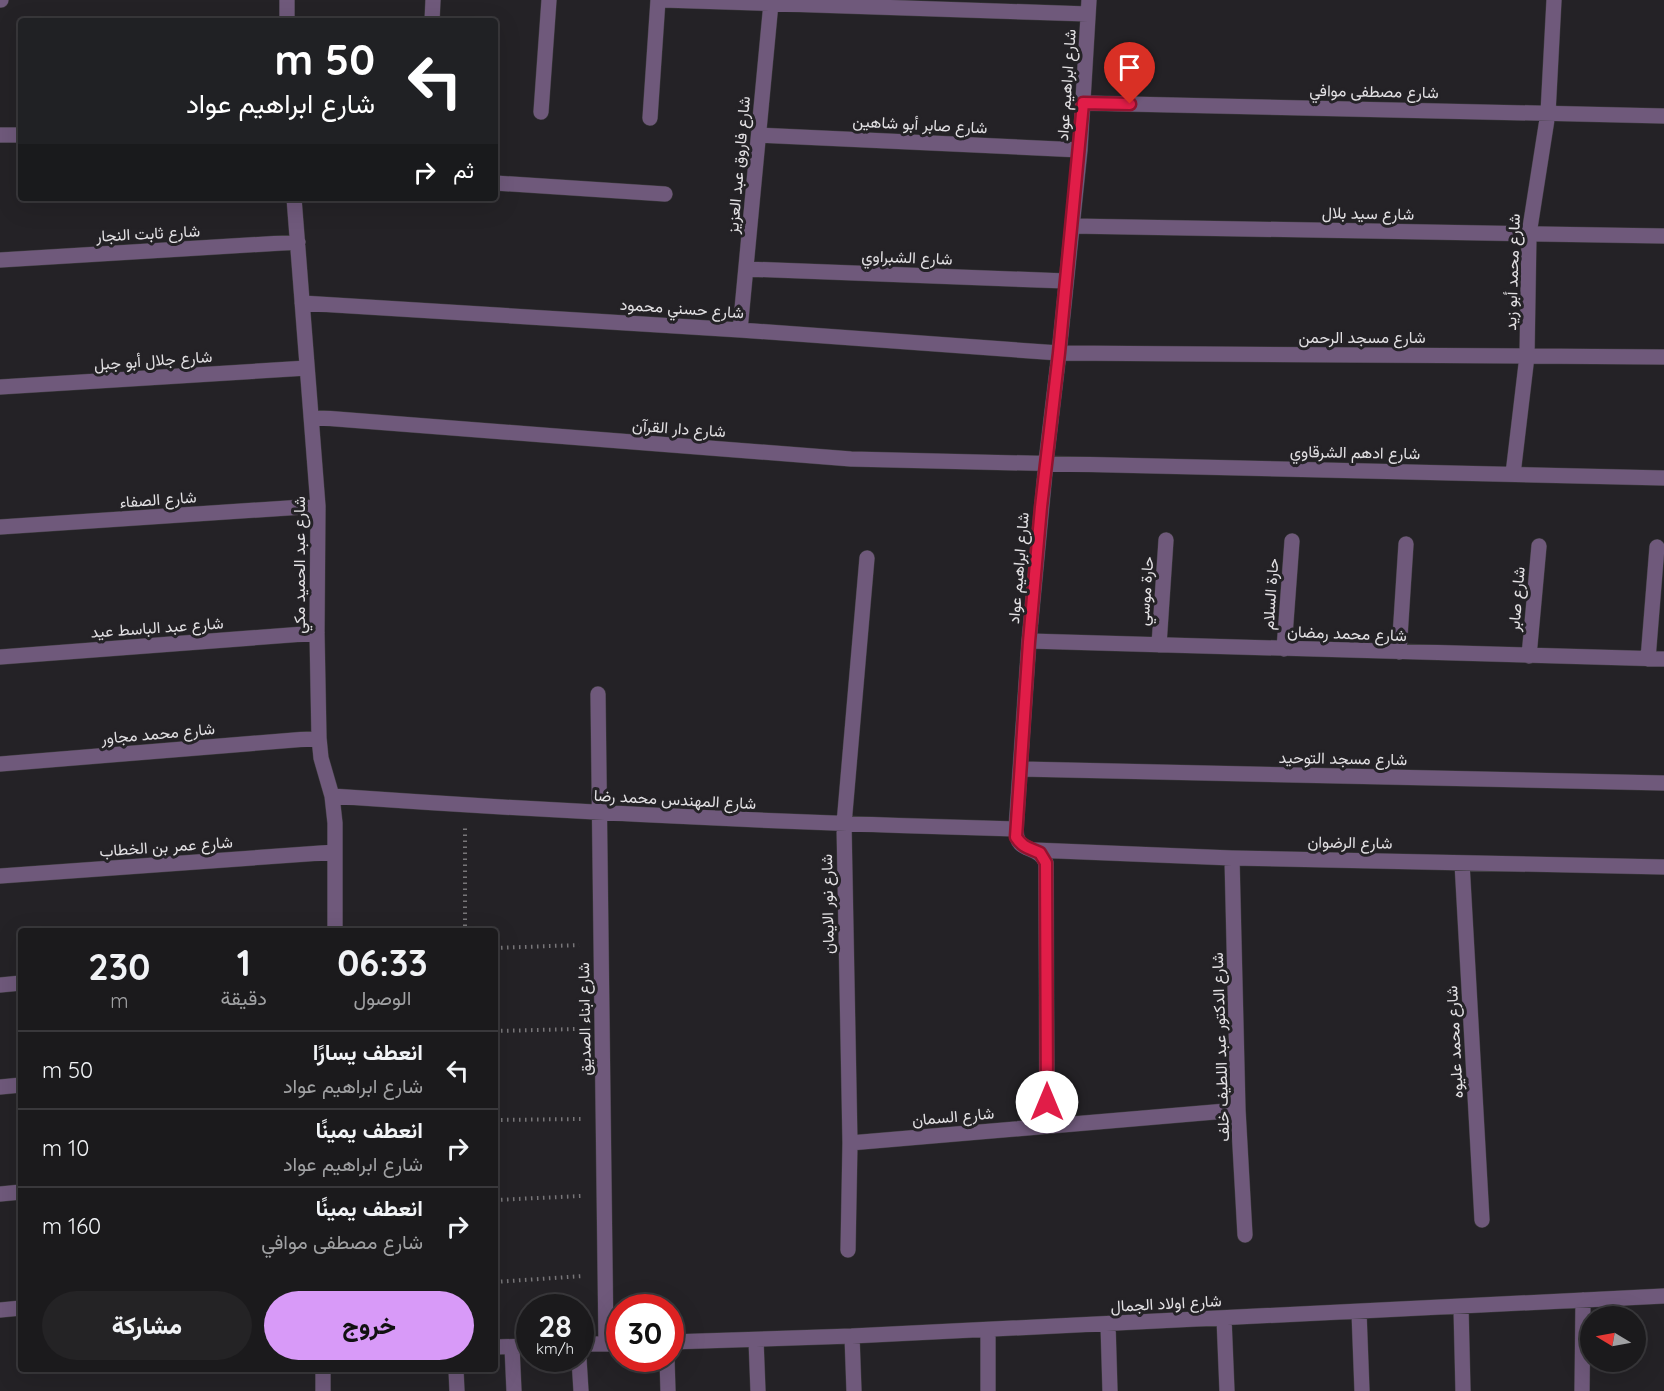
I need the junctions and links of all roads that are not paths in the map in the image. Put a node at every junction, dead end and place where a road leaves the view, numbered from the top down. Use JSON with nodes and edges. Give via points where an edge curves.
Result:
{"nodes":[{"id":1,"x":287,"y":0,"type":"edge"},
{"id":2,"x":433,"y":0,"type":"edge"},
{"id":3,"x":549,"y":0,"type":"edge"},
{"id":4,"x":658,"y":0,"type":"edge"},
{"id":5,"x":663,"y":0,"type":"edge"},
{"id":6,"x":1554,"y":0,"type":"edge"},
{"id":7,"x":730,"y":1,"type":"edge"},
{"id":8,"x":771,"y":3,"type":"junction"},
{"id":9,"x":1089,"y":7,"type":"edge"},
{"id":10,"x":287,"y":18,"type":"edge"},
{"id":11,"x":432,"y":18,"type":"edge"},
{"id":12,"x":1083,"y":103,"type":"junction"},
{"id":13,"x":541,"y":112,"type":"dead end"},
{"id":14,"x":1548,"y":113,"type":"junction"},
{"id":15,"x":1664,"y":116,"type":"edge"},
{"id":16,"x":650,"y":118,"type":"dead end"},
{"id":17,"x":0,"y":135,"type":"edge"},
{"id":18,"x":18,"y":135,"type":"edge"},
{"id":19,"x":759,"y":135,"type":"junction"},
{"id":20,"x":1080,"y":150,"type":"junction"},
{"id":21,"x":498,"y":183,"type":"edge"},
{"id":22,"x":665,"y":194,"type":"dead end"},
{"id":23,"x":294,"y":201,"type":"edge"},
{"id":24,"x":1072,"y":226,"type":"junction"},
{"id":25,"x":1529,"y":234,"type":"junction"},
{"id":26,"x":1664,"y":236,"type":"edge"},
{"id":27,"x":298,"y":242,"type":"junction"},
{"id":28,"x":0,"y":260,"type":"edge"},
{"id":29,"x":746,"y":269,"type":"junction"},
{"id":30,"x":1066,"y":281,"type":"junction"},
{"id":31,"x":302,"y":303,"type":"junction"},
{"id":32,"x":740,"y":330,"type":"junction"},
{"id":33,"x":1059,"y":353,"type":"junction"},
{"id":34,"x":1527,"y":356,"type":"junction"},
{"id":35,"x":1664,"y":357,"type":"edge"},
{"id":36,"x":308,"y":368,"type":"junction"},
{"id":37,"x":0,"y":387,"type":"edge"},
{"id":38,"x":311,"y":417,"type":"junction"},
{"id":39,"x":1046,"y":462,"type":"junction"},
{"id":40,"x":1513,"y":474,"type":"junction"},
{"id":41,"x":1664,"y":478,"type":"edge"},
{"id":42,"x":318,"y":506,"type":"junction"},
{"id":43,"x":0,"y":528,"type":"edge"},
{"id":44,"x":1166,"y":540,"type":"dead end"},
{"id":45,"x":1292,"y":541,"type":"dead end"},
{"id":46,"x":1406,"y":544,"type":"dead end"},
{"id":47,"x":1539,"y":546,"type":"dead end"},
{"id":48,"x":1657,"y":548,"type":"dead end"},
{"id":49,"x":867,"y":558,"type":"dead end"},
{"id":50,"x":317,"y":633,"type":"junction"},
{"id":51,"x":1029,"y":642,"type":"junction"},
{"id":52,"x":1159,"y":645,"type":"junction"},
{"id":53,"x":1284,"y":649,"type":"junction"},
{"id":54,"x":1400,"y":652,"type":"junction"},
{"id":55,"x":1529,"y":656,"type":"junction"},
{"id":56,"x":0,"y":657,"type":"edge"},
{"id":57,"x":1648,"y":659,"type":"junction"},
{"id":58,"x":1664,"y":659,"type":"edge"},
{"id":59,"x":598,"y":694,"type":"dead end"},
{"id":60,"x":319,"y":738,"type":"junction"},
{"id":61,"x":0,"y":764,"type":"edge"},
{"id":62,"x":1021,"y":769,"type":"junction"},
{"id":63,"x":1664,"y":783,"type":"edge"},
{"id":64,"x":332,"y":796,"type":"junction"},
{"id":65,"x":600,"y":814,"type":"junction"},
{"id":66,"x":844,"y":824,"type":"junction"},
{"id":67,"x":1016,"y":829,"type":"junction"},
{"id":68,"x":1034,"y":850,"type":"junction"},
{"id":69,"x":336,"y":852,"type":"junction"},
{"id":70,"x":1233,"y":858,"type":"junction"},
{"id":71,"x":1461,"y":862,"type":"junction"},
{"id":72,"x":1664,"y":867,"type":"edge"},
{"id":73,"x":0,"y":876,"type":"edge"},
{"id":74,"x":335,"y":928,"type":"edge"},
{"id":75,"x":18,"y":984,"type":"edge"},
{"id":76,"x":0,"y":986,"type":"edge"},
{"id":77,"x":18,"y":1085,"type":"edge"},
{"id":78,"x":0,"y":1087,"type":"edge"},
{"id":79,"x":1238,"y":1110,"type":"junction"},
{"id":80,"x":1047,"y":1126,"type":"junction"},
{"id":81,"x":850,"y":1143,"type":"junction"},
{"id":82,"x":18,"y":1192,"type":"edge"},
{"id":83,"x":0,"y":1194,"type":"edge"},
{"id":84,"x":1482,"y":1220,"type":"dead end"},
{"id":85,"x":1245,"y":1235,"type":"dead end"},
{"id":86,"x":848,"y":1250,"type":"dead end"},
{"id":87,"x":607,"y":1294,"type":"edge"},
{"id":88,"x":1664,"y":1296,"type":"edge"},
{"id":89,"x":1583,"y":1300,"type":"junction"},
{"id":90,"x":1461,"y":1307,"type":"junction"},
{"id":91,"x":18,"y":1308,"type":"edge"},
{"id":92,"x":0,"y":1310,"type":"edge"},
{"id":93,"x":1359,"y":1312,"type":"junction"},
{"id":94,"x":1224,"y":1318,"type":"junction"},
{"id":95,"x":1108,"y":1324,"type":"junction"},
{"id":96,"x":988,"y":1330,"type":"junction"},
{"id":97,"x":852,"y":1336,"type":"junction"},
{"id":98,"x":756,"y":1340,"type":"junction"},
{"id":99,"x":684,"y":1342,"type":"edge"},
{"id":100,"x":498,"y":1347,"type":"edge"},
{"id":101,"x":512,"y":1347,"type":"junction"},
{"id":102,"x":516,"y":1347,"type":"edge"},
{"id":103,"x":323,"y":1372,"type":"edge"},
{"id":104,"x":456,"y":1372,"type":"edge"},
{"id":105,"x":580,"y":1372,"type":"edge"},
{"id":106,"x":667,"y":1372,"type":"edge"},
{"id":107,"x":323,"y":1391,"type":"edge"},
{"id":108,"x":457,"y":1391,"type":"edge"},
{"id":109,"x":514,"y":1391,"type":"edge"},
{"id":110,"x":581,"y":1391,"type":"edge"},
{"id":111,"x":668,"y":1391,"type":"edge"},
{"id":112,"x":758,"y":1391,"type":"edge"},
{"id":113,"x":854,"y":1391,"type":"edge"},
{"id":114,"x":988,"y":1391,"type":"edge"},
{"id":115,"x":1110,"y":1391,"type":"edge"},
{"id":116,"x":1227,"y":1391,"type":"edge"},
{"id":117,"x":1362,"y":1391,"type":"edge"},
{"id":118,"x":1462,"y":1391,"type":"edge"},
{"id":119,"x":1582,"y":1391,"type":"edge"}],
"edges":[{"from":1,"to":10,"type":"street"},
{"from":2,"to":11,"type":"street"},
{"from":3,"to":13,"type":"street"},
{"from":4,"to":16,"type":"street"},
{"from":5,"to":7,"type":"street"},
{"from":6,"to":14,"type":"street","name":"شارع محمد أبو زيد"},
{"from":7,"to":8,"type":"street"},
{"from":8,"to":9,"type":"street"},
{"from":8,"to":19,"type":"street","name":"شارع فاروق عبد العزيز"},
{"from":9,"to":12,"type":"street","name":"شارع ابراهيم عواد"},
{"from":12,"to":14,"type":"street","name":"شارع مصطفى موافي"},
{"from":12,"to":20,"type":"street","name":"شارع ابراهيم عواد"},
{"from":14,"to":15,"type":"street","name":"شارع مصطفى موافي"},
{"from":14,"to":25,"type":"street","name":"شارع محمد أبو زيد"},
{"from":17,"to":18,"type":"street"},
{"from":19,"to":20,"type":"street","name":"شارع صابر أبو شاهين"},
{"from":19,"to":29,"type":"street","name":"شارع فاروق عبد العزيز"},
{"from":20,"to":24,"type":"street","name":"شارع ابراهيم عواد"},
{"from":21,"to":22,"type":"street"},
{"from":23,"to":27,"type":"street","name":"شارع عبد الحميد مكي"},
{"from":24,"to":25,"type":"street","name":"شارع سيد بلال"},
{"from":24,"to":30,"type":"street","name":"شارع ابراهيم عواد"},
{"from":25,"to":26,"type":"street","name":"شارع سيد بلال"},
{"from":25,"to":34,"type":"street","name":"شارع محمد أبو زيد"},
{"from":27,"to":28,"type":"street","name":"شارع ثابت النجار"},
{"from":27,"to":31,"type":"street","name":"شارع عبد الحميد مكي"},
{"from":29,"to":30,"type":"street","name":"شارع الشبراوي"},
{"from":29,"to":32,"type":"street","name":"شارع فاروق عبد العزيز"},
{"from":30,"to":33,"type":"street","name":"شارع ابراهيم عواد"},
{"from":31,"to":32,"type":"street","name":"شارع حسني محمود"},
{"from":31,"to":36,"type":"street","name":"شارع عبد الحميد مكي"},
{"from":32,"to":33,"type":"street","name":"شارع حسني محمود"},
{"from":33,"to":34,"type":"street","name":"شارع مسجد الرحمن"},
{"from":33,"to":39,"type":"street","name":"شارع ابراهيم عواد"},
{"from":34,"to":35,"type":"street","name":"شارع مسجد الرحمن"},
{"from":34,"to":40,"type":"street","name":"شارع محمد أبو زيد"},
{"from":36,"to":37,"type":"street","name":"شارع جلال أبو جبل"},
{"from":36,"to":38,"type":"street","name":"شارع عبد الحميد مكي"},
{"from":38,"to":39,"type":"street","name":"شارع دار القرآن","via":[[851,459]]},
{"from":38,"to":42,"type":"street","name":"شارع عبد الحميد مكي"},
{"from":39,"to":40,"type":"street","name":"شارع ادهم الشرقاوي"},
{"from":39,"to":51,"type":"street","name":"شارع ابراهيم عواد"},
{"from":40,"to":41,"type":"street","name":"شارع ادهم الشرقاوي"},
{"from":42,"to":43,"type":"street","name":"شارع الصفاء"},
{"from":42,"to":50,"type":"street","name":"شارع عبد الحميد مكي"},
{"from":44,"to":52,"type":"street","name":"حارة موسي"},
{"from":45,"to":53,"type":"street","name":"حارة السلام"},
{"from":46,"to":54,"type":"street"},
{"from":47,"to":55,"type":"street","name":"شارع صابر"},
{"from":48,"to":57,"type":"street"},
{"from":49,"to":66,"type":"street","name":"شارع نور الايمان"},
{"from":50,"to":56,"type":"street","name":"شارع عبد الباسط عيد"},
{"from":50,"to":60,"type":"street","name":"شارع عبد الحميد مكي"},
{"from":51,"to":52,"type":"street","name":"شارع محمد رمضان"},
{"from":51,"to":62,"type":"street","name":"شارع ابراهيم عواد"},
{"from":52,"to":53,"type":"street","name":"شارع محمد رمضان"},
{"from":53,"to":54,"type":"street","name":"شارع محمد رمضان"},
{"from":54,"to":55,"type":"street","name":"شارع محمد رمضان"},
{"from":55,"to":57,"type":"street","name":"شارع محمد رمضان"},
{"from":57,"to":58,"type":"street","name":"شارع محمد رمضان"},
{"from":59,"to":65,"type":"street","name":"شارع ابناء الصديق"},
{"from":60,"to":61,"type":"street","name":"شارع محمد مجاور"},
{"from":60,"to":64,"type":"street","name":"شارع عبد الحميد مكي"},
{"from":62,"to":63,"type":"street","name":"شارع مسجد التوحيد"},
{"from":62,"to":67,"type":"street","name":"شارع ابراهيم عواد"},
{"from":64,"to":65,"type":"street","name":"شارع المهندس محمد رضا"},
{"from":64,"to":69,"type":"street","name":"شارع عبد الحميد مكي"},
{"from":65,"to":66,"type":"street","name":"شارع المهندس محمد رضا"},
{"from":65,"to":87,"type":"street","name":"شارع ابناء الصديق"},
{"from":66,"to":67,"type":"street","name":"شارع المهندس محمد رضا"},
{"from":66,"to":81,"type":"street","name":"شارع نور الايمان"},
{"from":67,"to":68,"type":"street","via":[[1020,844]]},
{"from":68,"to":70,"type":"street","name":"شارع الرضوان"},
{"from":68,"to":80,"type":"street","via":[[1046,863]]},
{"from":69,"to":73,"type":"street","name":"شارع عمر بن الخطاب"},
{"from":69,"to":74,"type":"street","name":"شارع عبد الحميد مكي"},
{"from":70,"to":71,"type":"street","name":"شارع الرضوان"},
{"from":70,"to":79,"type":"street","name":"شارع الدكتور عبد اللطيف خلف"},
{"from":71,"to":72,"type":"street","name":"شارع الرضوان"},
{"from":71,"to":84,"type":"street","name":"شارع محمد عليوه"},
{"from":75,"to":76,"type":"street"},
{"from":77,"to":78,"type":"street"},
{"from":79,"to":80,"type":"street","name":"شارع السمان"},
{"from":79,"to":85,"type":"street","name":"شارع الدكتور عبد اللطيف خلف"},
{"from":80,"to":81,"type":"street","name":"شارع السمان"},
{"from":81,"to":86,"type":"street","name":"شارع نور الايمان"},
{"from":82,"to":83,"type":"street"},
{"from":88,"to":89,"type":"street","name":"شارع اولاد الجمال"},
{"from":89,"to":90,"type":"street","name":"شارع اولاد الجمال"},
{"from":89,"to":119,"type":"street"},
{"from":90,"to":93,"type":"street","name":"شارع اولاد الجمال"},
{"from":90,"to":118,"type":"street"},
{"from":91,"to":92,"type":"street"},
{"from":93,"to":94,"type":"street","name":"شارع اولاد الجمال"},
{"from":93,"to":117,"type":"street"},
{"from":94,"to":95,"type":"street","name":"شارع اولاد الجمال"},
{"from":94,"to":116,"type":"street"},
{"from":95,"to":96,"type":"street","name":"شارع اولاد الجمال"},
{"from":95,"to":115,"type":"street"},
{"from":96,"to":97,"type":"street","name":"شارع اولاد الجمال"},
{"from":96,"to":114,"type":"street"},
{"from":97,"to":98,"type":"street","name":"شارع اولاد الجمال"},
{"from":97,"to":113,"type":"street"},
{"from":98,"to":99,"type":"street","name":"شارع اولاد الجمال"},
{"from":98,"to":112,"type":"street"},
{"from":100,"to":101,"type":"street"},
{"from":101,"to":102,"type":"street"},
{"from":101,"to":109,"type":"street"},
{"from":103,"to":107,"type":"street"},
{"from":104,"to":108,"type":"street"},
{"from":105,"to":110,"type":"street"},
{"from":106,"to":111,"type":"street"}]}
